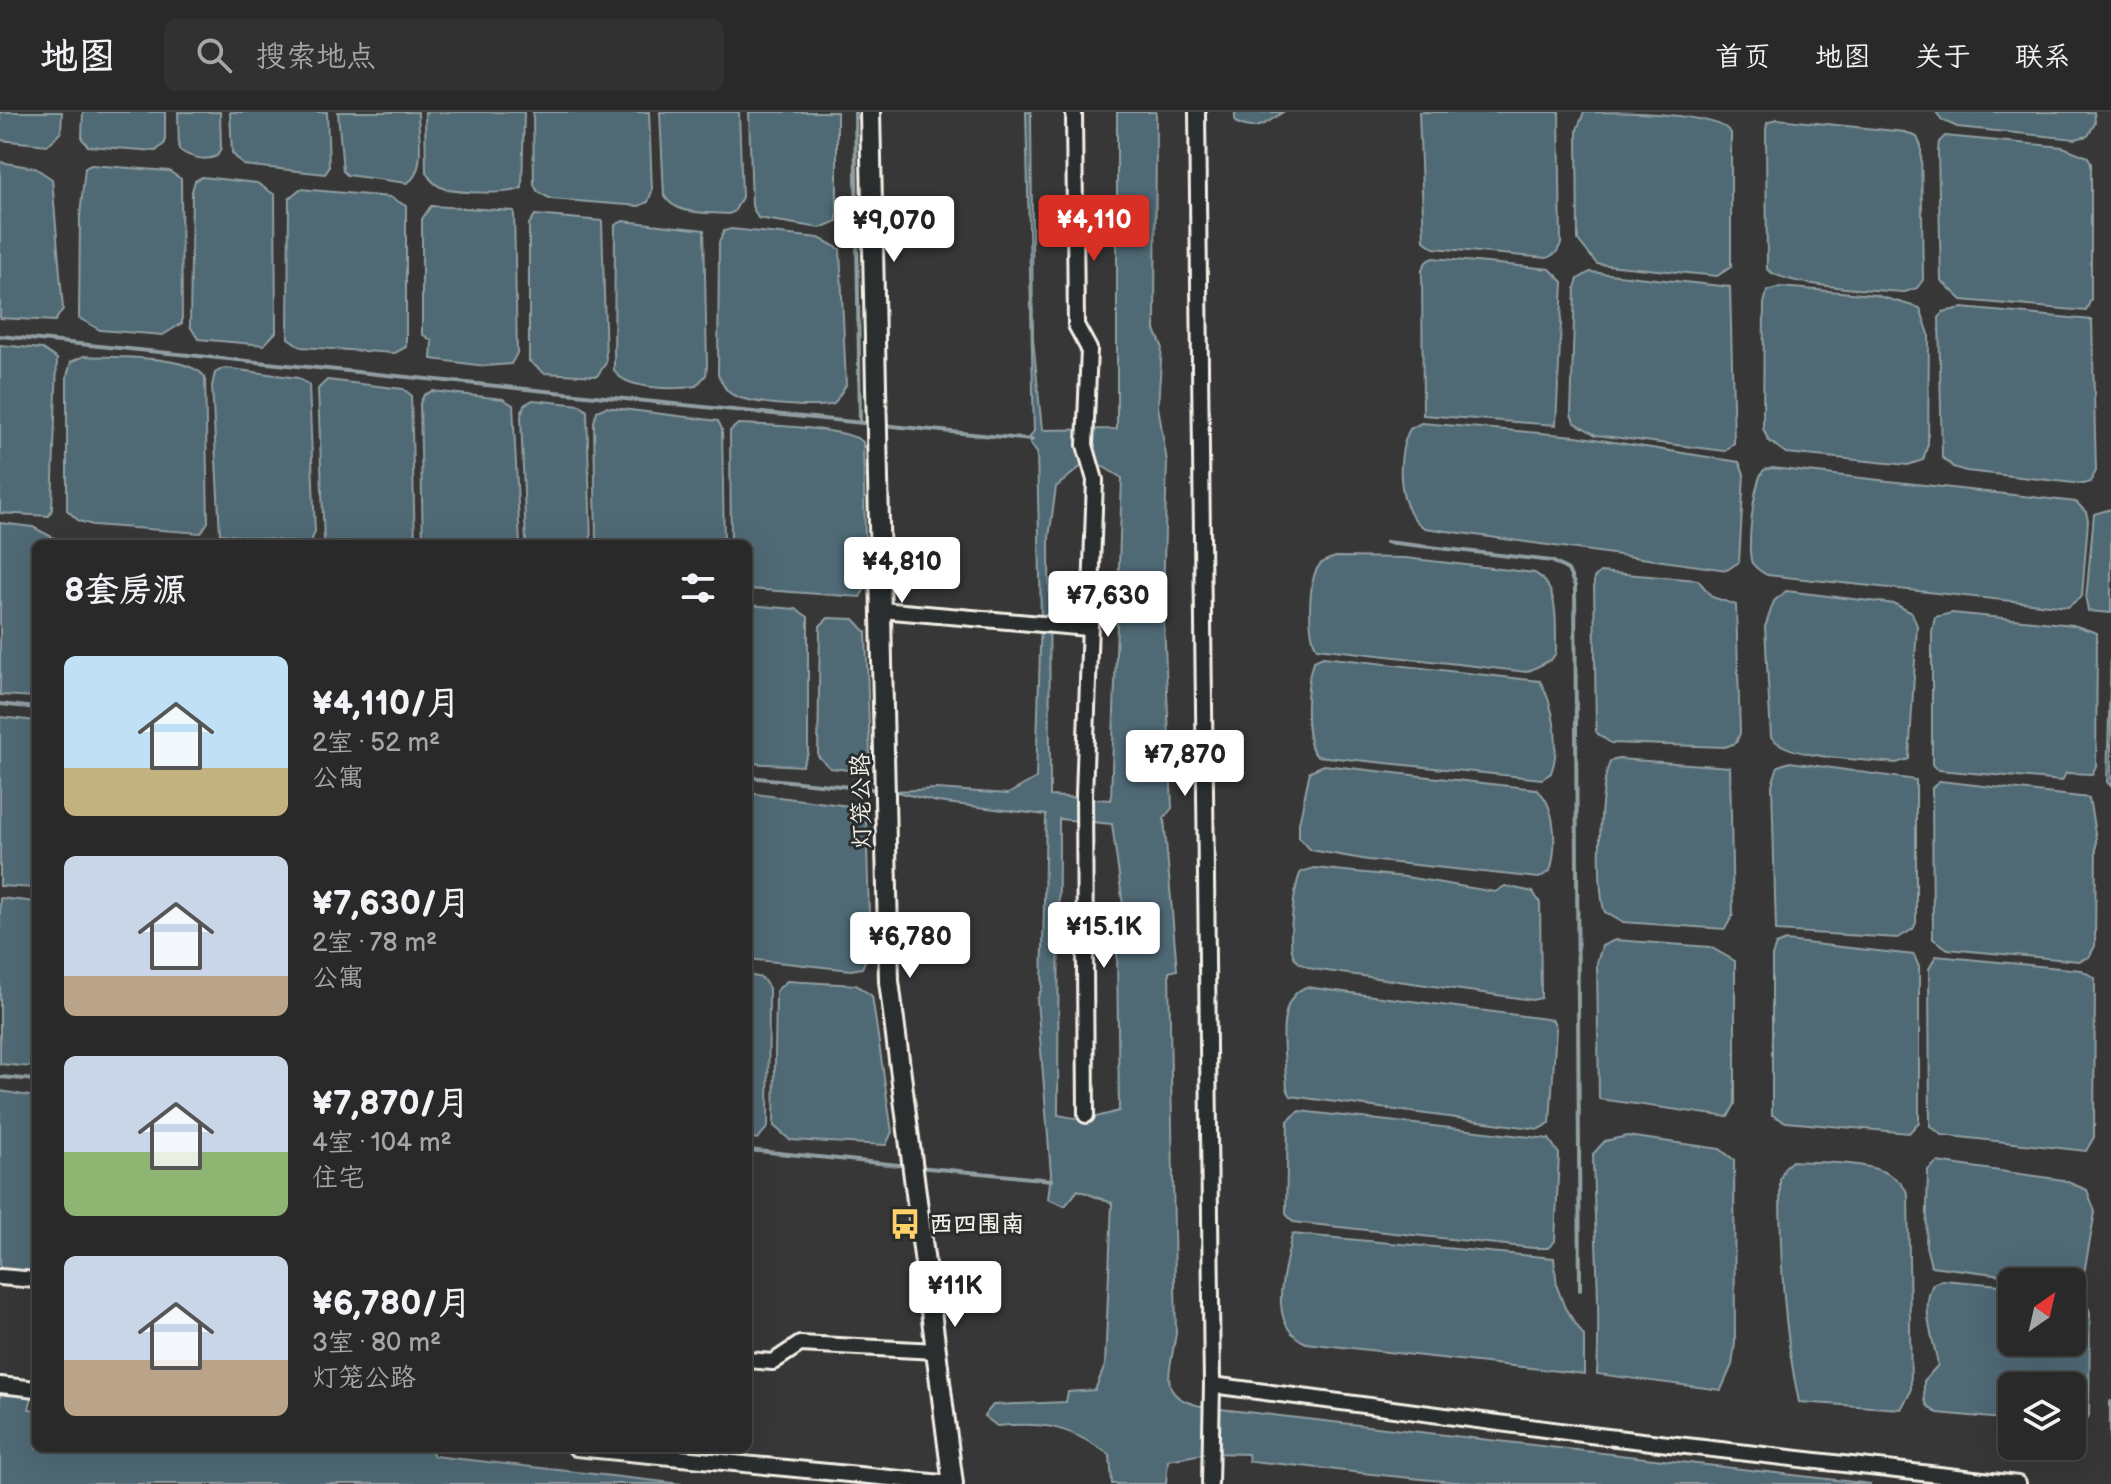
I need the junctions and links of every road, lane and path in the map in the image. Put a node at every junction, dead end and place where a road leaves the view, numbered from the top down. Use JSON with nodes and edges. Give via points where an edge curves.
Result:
{"nodes":[{"id":1,"x":870,"y":112,"type":"edge"},
{"id":2,"x":1074,"y":112,"type":"edge"},
{"id":3,"x":1197,"y":112,"type":"edge"},
{"id":4,"x":881,"y":610,"type":"junction"},
{"id":5,"x":1088,"y":628,"type":"dead end"},
{"id":6,"x":1086,"y":1115,"type":"dead end"},
{"id":7,"x":0,"y":1277,"type":"edge"},
{"id":8,"x":32,"y":1280,"type":"edge"},
{"id":9,"x":936,"y":1351,"type":"junction"},
{"id":10,"x":752,"y":1360,"type":"edge"},
{"id":11,"x":0,"y":1385,"type":"edge"},
{"id":12,"x":1212,"y":1385,"type":"junction"},
{"id":13,"x":32,"y":1389,"type":"edge"},
{"id":14,"x":618,"y":1452,"type":"edge"},
{"id":15,"x":953,"y":1484,"type":"edge"},
{"id":16,"x":1210,"y":1484,"type":"edge"},
{"id":17,"x":2018,"y":1484,"type":"edge"}],
"edges":[{"from":1,"to":4,"type":"street","name":"灯笼公路"},
{"from":2,"to":6,"type":"street","via":[[1076,325],[1089,349],[1085,445],[1095,480],[1084,796]]},
{"from":3,"to":12,"type":"street"},
{"from":4,"to":5,"type":"street"},
{"from":4,"to":9,"type":"street","name":"灯笼公路","via":[[889,981]]},
{"from":7,"to":8,"type":"street"},
{"from":9,"to":10,"type":"street","via":[[800,1344],[773,1362]]},
{"from":9,"to":15,"type":"street","name":"灯笼公路"},
{"from":11,"to":13,"type":"street"},
{"from":12,"to":16,"type":"street"},
{"from":12,"to":17,"type":"street"},
{"from":14,"to":15,"type":"street"}]}
